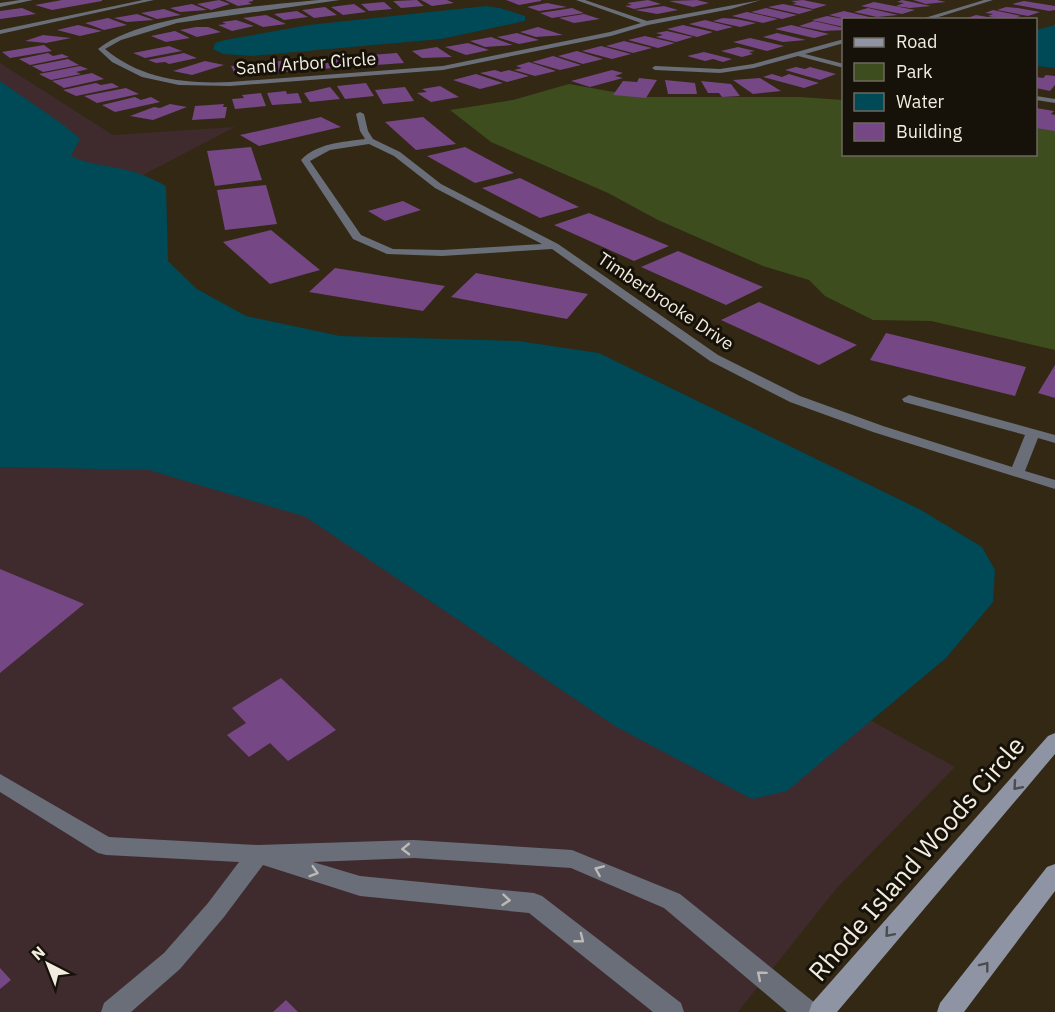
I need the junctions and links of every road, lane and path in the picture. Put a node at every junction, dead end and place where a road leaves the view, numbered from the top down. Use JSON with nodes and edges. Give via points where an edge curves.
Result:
{"nodes":[{"id":1,"x":30,"y":0,"type":"edge"},
{"id":2,"x":152,"y":0,"type":"edge"},
{"id":3,"x":337,"y":0,"type":"edge"},
{"id":4,"x":579,"y":0,"type":"edge"},
{"id":5,"x":758,"y":0,"type":"edge"},
{"id":6,"x":990,"y":0,"type":"edge"},
{"id":7,"x":293,"y":2,"type":"edge"},
{"id":8,"x":0,"y":5,"type":"edge"},
{"id":9,"x":928,"y":18,"type":"edge"},
{"id":10,"x":647,"y":23,"type":"junction"},
{"id":11,"x":0,"y":32,"type":"edge"},
{"id":12,"x":842,"y":41,"type":"edge"},
{"id":13,"x":798,"y":54,"type":"junction"},
{"id":14,"x":842,"y":66,"type":"edge"},
{"id":15,"x":655,"y":68,"type":"dead end"},
{"id":16,"x":1037,"y":98,"type":"edge"},
{"id":17,"x":1055,"y":101,"type":"edge"},
{"id":18,"x":360,"y":114,"type":"dead end"},
{"id":19,"x":370,"y":141,"type":"junction"},
{"id":20,"x":554,"y":246,"type":"junction"},
{"id":21,"x":909,"y":399,"type":"dead end"},
{"id":22,"x":1033,"y":433,"type":"junction"},
{"id":23,"x":1055,"y":439,"type":"edge"},
{"id":24,"x":1017,"y":473,"type":"junction"},
{"id":25,"x":1055,"y":486,"type":"edge"},
{"id":26,"x":1055,"y":741,"type":"edge"},
{"id":27,"x":0,"y":782,"type":"edge"},
{"id":28,"x":258,"y":854,"type":"junction"},
{"id":29,"x":1055,"y":874,"type":"edge"},
{"id":30,"x":113,"y":1012,"type":"edge"},
{"id":31,"x":672,"y":1012,"type":"edge"},
{"id":32,"x":806,"y":1012,"type":"edge"},
{"id":33,"x":821,"y":1012,"type":"edge"},
{"id":34,"x":949,"y":1012,"type":"edge"}],
"edges":[{"from":1,"to":8,"type":"street"},
{"from":2,"to":11,"type":"street"},
{"from":3,"to":7,"type":"street","name":"Sand Arbor Circle"},
{"from":4,"to":10,"type":"street"},
{"from":5,"to":10,"type":"street","name":"Sand Arbor Circle"},
{"from":6,"to":9,"type":"street"},
{"from":7,"to":10,"type":"street","name":"Sand Arbor Circle","via":[[139,30],[109,41],[101,49],[147,77],[207,86],[443,68],[600,37]]},
{"from":12,"to":13,"type":"street"},
{"from":13,"to":14,"type":"street"},
{"from":13,"to":15,"type":"street","via":[[720,71]]},
{"from":16,"to":17,"type":"street"},
{"from":18,"to":19,"type":"street"},
{"from":19,"to":20,"type":"street","name":"Timberbrooke Drive","via":[[397,154],[438,186]]},
{"from":19,"to":20,"type":"street","via":[[329,147],[305,160],[357,237],[391,252],[442,254]]},
{"from":20,"to":24,"type":"street","name":"Timberbrooke Drive","via":[[714,358],[795,399]]},
{"from":21,"to":22,"type":"street"},
{"from":22,"to":23,"type":"street"},
{"from":22,"to":24,"type":"street"},
{"from":24,"to":25,"type":"street","name":"Timberbrooke Drive"},
{"from":26,"to":33,"type":"street","name":"Rhode Island Woods Circle","one_way":true},
{"from":27,"to":28,"type":"street","via":[[106,846]]},
{"from":28,"to":30,"type":"street","via":[[172,961]]},
{"from":28,"to":31,"type":"street","one_way":true,"via":[[360,886],[534,903]]},
{"from":32,"to":28,"type":"street","one_way":true,"via":[[672,901],[572,859],[414,849]]},
{"from":34,"to":29,"type":"street","one_way":true}]}
